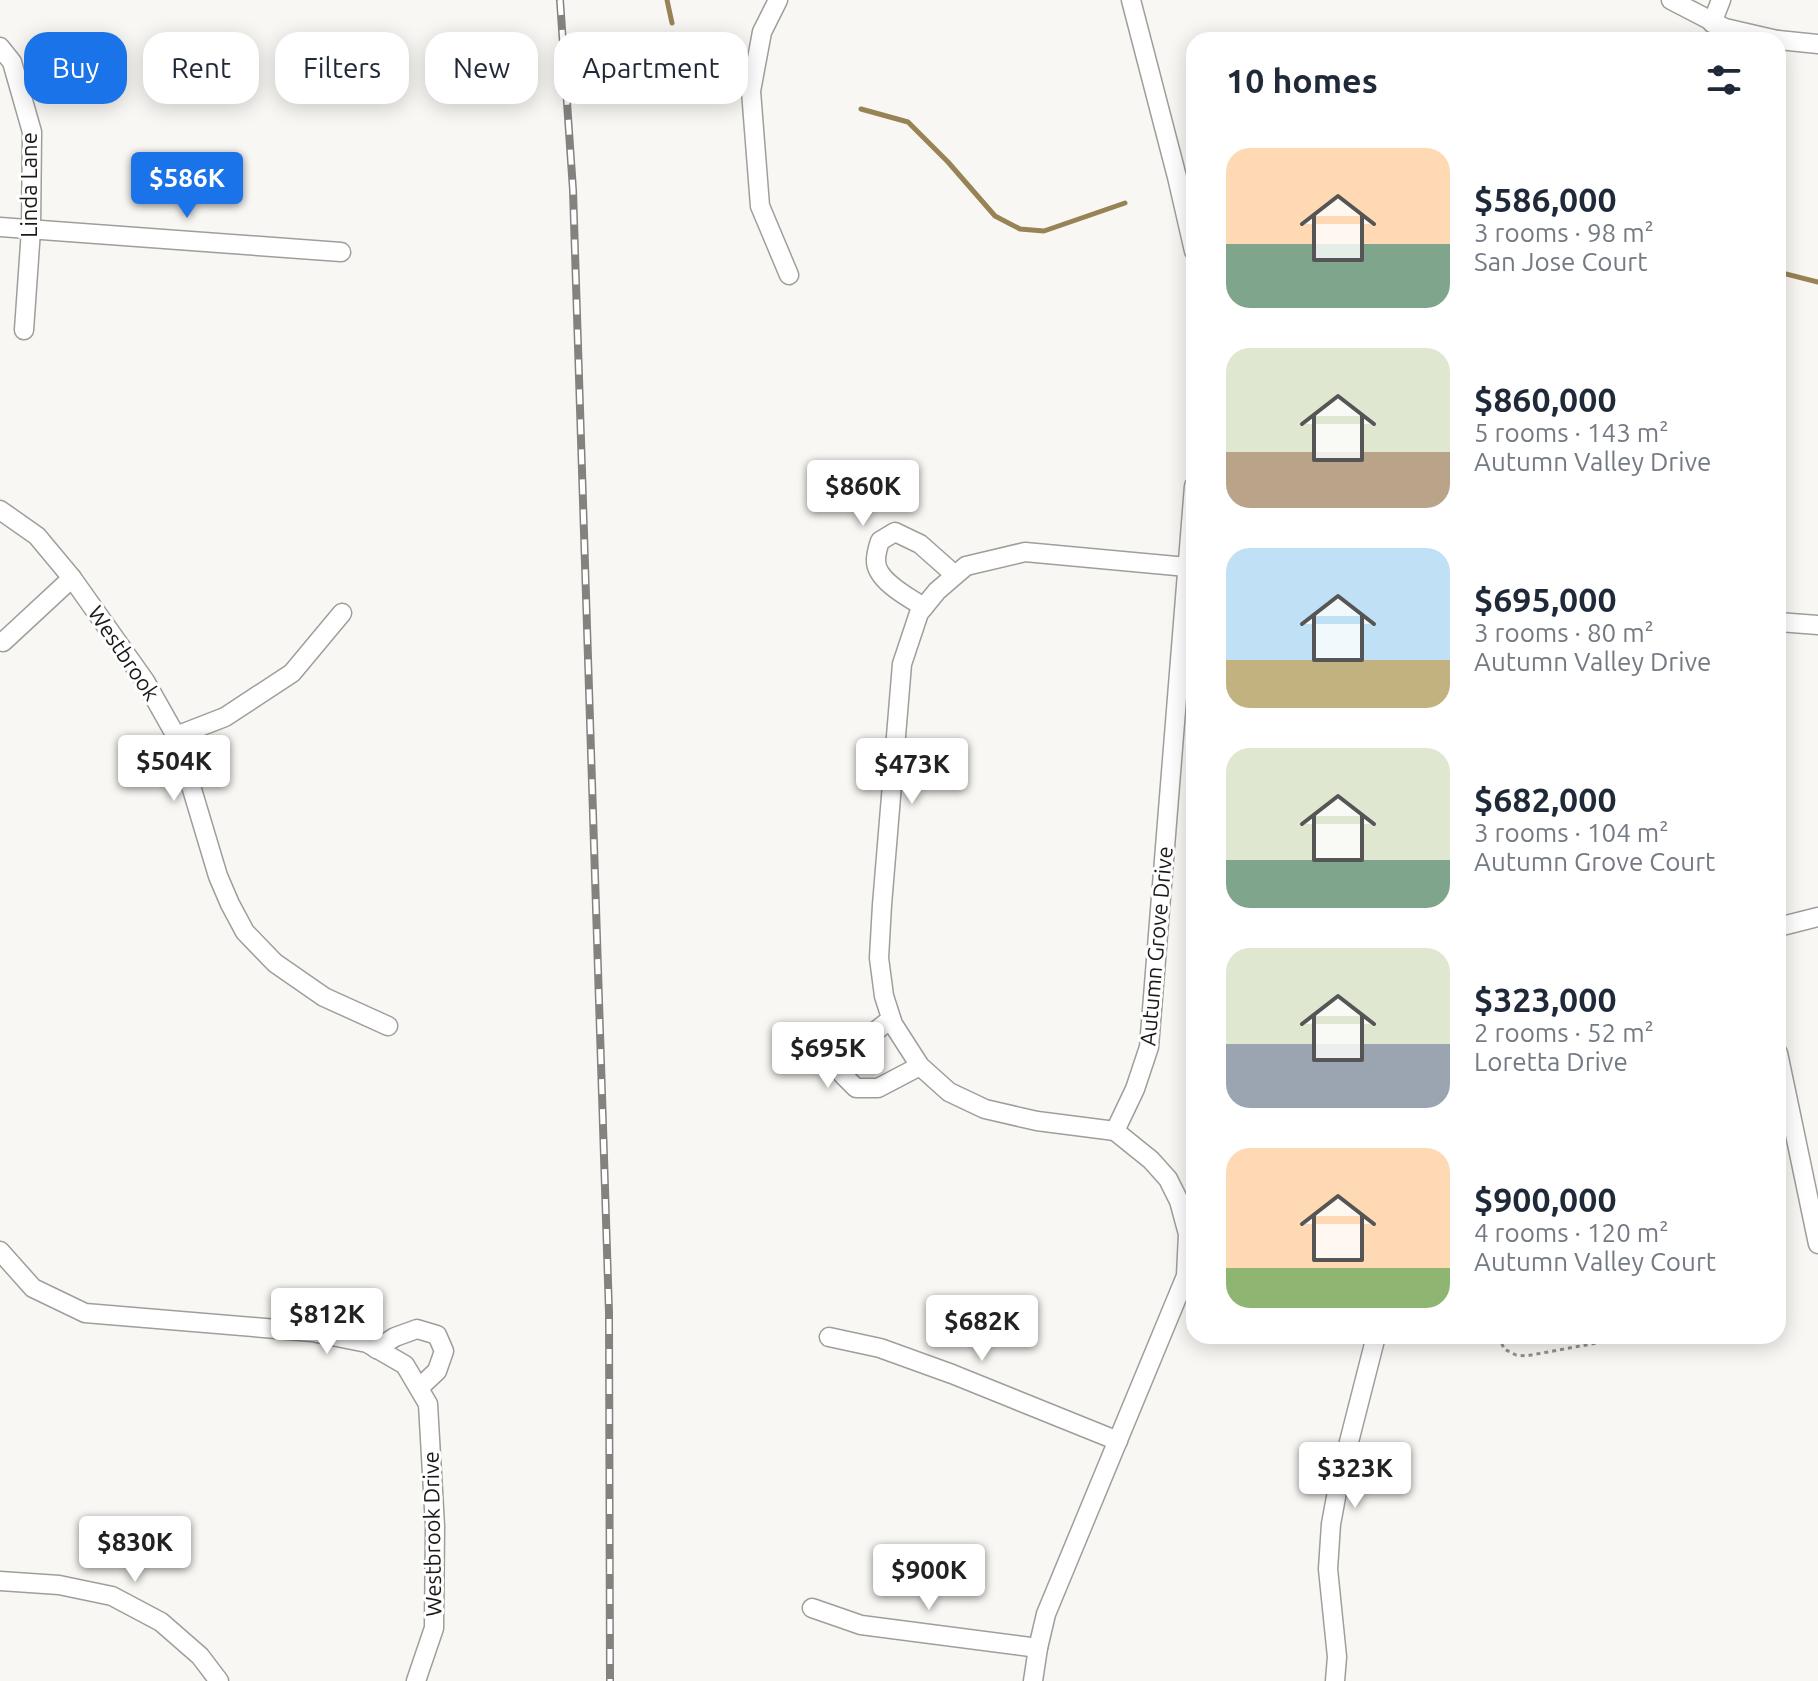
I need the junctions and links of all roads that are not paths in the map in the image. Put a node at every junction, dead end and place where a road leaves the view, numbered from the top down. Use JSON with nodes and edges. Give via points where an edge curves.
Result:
{"nodes":[{"id":1,"x":778,"y":0,"type":"edge"},
{"id":2,"x":1131,"y":0,"type":"edge"},
{"id":3,"x":1671,"y":0,"type":"edge"},
{"id":4,"x":1721,"y":0,"type":"edge"},
{"id":5,"x":1712,"y":23,"type":"junction"},
{"id":6,"x":1742,"y":32,"type":"edge"},
{"id":7,"x":1786,"y":41,"type":"edge"},
{"id":8,"x":1818,"y":44,"type":"edge"},
{"id":9,"x":0,"y":47,"type":"edge"},
{"id":10,"x":1186,"y":216,"type":"edge"},
{"id":11,"x":0,"y":227,"type":"edge"},
{"id":12,"x":31,"y":230,"type":"junction"},
{"id":13,"x":341,"y":252,"type":"dead end"},
{"id":14,"x":789,"y":275,"type":"dead end"},
{"id":15,"x":24,"y":330,"type":"dead end"},
{"id":16,"x":0,"y":510,"type":"edge"},
{"id":17,"x":1186,"y":567,"type":"edge"},
{"id":18,"x":955,"y":575,"type":"junction"},
{"id":19,"x":72,"y":578,"type":"junction"},
{"id":20,"x":1186,"y":580,"type":"edge"},
{"id":21,"x":924,"y":607,"type":"junction"},
{"id":22,"x":342,"y":613,"type":"dead end"},
{"id":23,"x":1786,"y":623,"type":"edge"},
{"id":24,"x":1818,"y":625,"type":"edge"},
{"id":25,"x":3,"y":642,"type":"dead end"},
{"id":26,"x":176,"y":736,"type":"junction"},
{"id":27,"x":1818,"y":917,"type":"edge"},
{"id":28,"x":1786,"y":925,"type":"edge"},
{"id":29,"x":891,"y":1019,"type":"junction"},
{"id":30,"x":388,"y":1026,"type":"dead end"},
{"id":31,"x":920,"y":1066,"type":"junction"},
{"id":32,"x":1786,"y":1091,"type":"edge"},
{"id":33,"x":1115,"y":1131,"type":"junction"},
{"id":34,"x":1186,"y":1227,"type":"edge"},
{"id":35,"x":1818,"y":1244,"type":"edge"},
{"id":36,"x":0,"y":1251,"type":"edge"},
{"id":37,"x":1186,"y":1276,"type":"edge"},
{"id":38,"x":829,"y":1337,"type":"dead end"},
{"id":39,"x":1374,"y":1344,"type":"edge"},
{"id":40,"x":376,"y":1349,"type":"junction"},
{"id":41,"x":419,"y":1388,"type":"junction"},
{"id":42,"x":1118,"y":1441,"type":"junction"},
{"id":43,"x":0,"y":1581,"type":"edge"},
{"id":44,"x":812,"y":1608,"type":"dead end"},
{"id":45,"x":1038,"y":1648,"type":"junction"},
{"id":46,"x":219,"y":1681,"type":"edge"},
{"id":47,"x":416,"y":1681,"type":"edge"},
{"id":48,"x":1033,"y":1681,"type":"edge"},
{"id":49,"x":1335,"y":1681,"type":"edge"}],
"edges":[{"from":1,"to":14,"type":"street","via":[[762,32],[751,91],[760,206]]},
{"from":2,"to":10,"type":"street"},
{"from":3,"to":5,"type":"street"},
{"from":4,"to":5,"type":"street"},
{"from":5,"to":6,"type":"street"},
{"from":7,"to":8,"type":"street"},
{"from":9,"to":12,"type":"street","name":"Linda Lane","via":[[12,62],[32,132]]},
{"from":11,"to":12,"type":"street"},
{"from":12,"to":13,"type":"street"},
{"from":12,"to":15,"type":"street","name":"Linda Lane"},
{"from":16,"to":19,"type":"street","name":"Westbrook","via":[[37,536]]},
{"from":17,"to":18,"type":"street","via":[[1025,552],[966,566]]},
{"from":18,"to":21,"type":"street"},
{"from":18,"to":21,"type":"street","via":[[920,544],[895,532],[880,541],[875,563],[882,578]]},
{"from":19,"to":25,"type":"street"},
{"from":19,"to":26,"type":"street","name":"Westbrook","via":[[145,681]]},
{"from":20,"to":33,"type":"street","name":"Autumn Grove Drive","via":[[1149,1047]]},
{"from":21,"to":29,"type":"street","via":[[902,664],[882,905],[879,958]]},
{"from":22,"to":26,"type":"street","via":[[292,673],[225,717]]},
{"from":23,"to":24,"type":"street"},
{"from":26,"to":30,"type":"street","name":"Westbrook","via":[[218,876],[245,932],[275,963],[324,997]]},
{"from":27,"to":28,"type":"street"},
{"from":29,"to":31,"type":"street"},
{"from":29,"to":31,"type":"street","via":[[845,1055],[843,1075],[856,1088],[878,1088]]},
{"from":31,"to":33,"type":"street","via":[[949,1092],[985,1109]]},
{"from":32,"to":35,"type":"street"},
{"from":33,"to":34,"type":"street","via":[[1168,1179]]},
{"from":36,"to":40,"type":"street","name":"Westbrook Drive","via":[[33,1288],[85,1313],[312,1332]]},
{"from":37,"to":42,"type":"street"},
{"from":38,"to":42,"type":"street","via":[[908,1358]]},
{"from":39,"to":49,"type":"street","via":[[1331,1524],[1328,1569]]},
{"from":40,"to":41,"type":"street","name":"Westbrook Drive","via":[[405,1365]]},
{"from":40,"to":41,"type":"street","via":[[417,1329],[437,1335],[444,1351],[437,1371]]},
{"from":41,"to":47,"type":"street","name":"Westbrook Drive","via":[[428,1404],[430,1435],[434,1628]]},
{"from":42,"to":45,"type":"street","via":[[1046,1614]]},
{"from":43,"to":46,"type":"street","via":[[112,1596],[161,1622]]},
{"from":44,"to":45,"type":"street","via":[[861,1625]]},
{"from":45,"to":48,"type":"street"}]}
